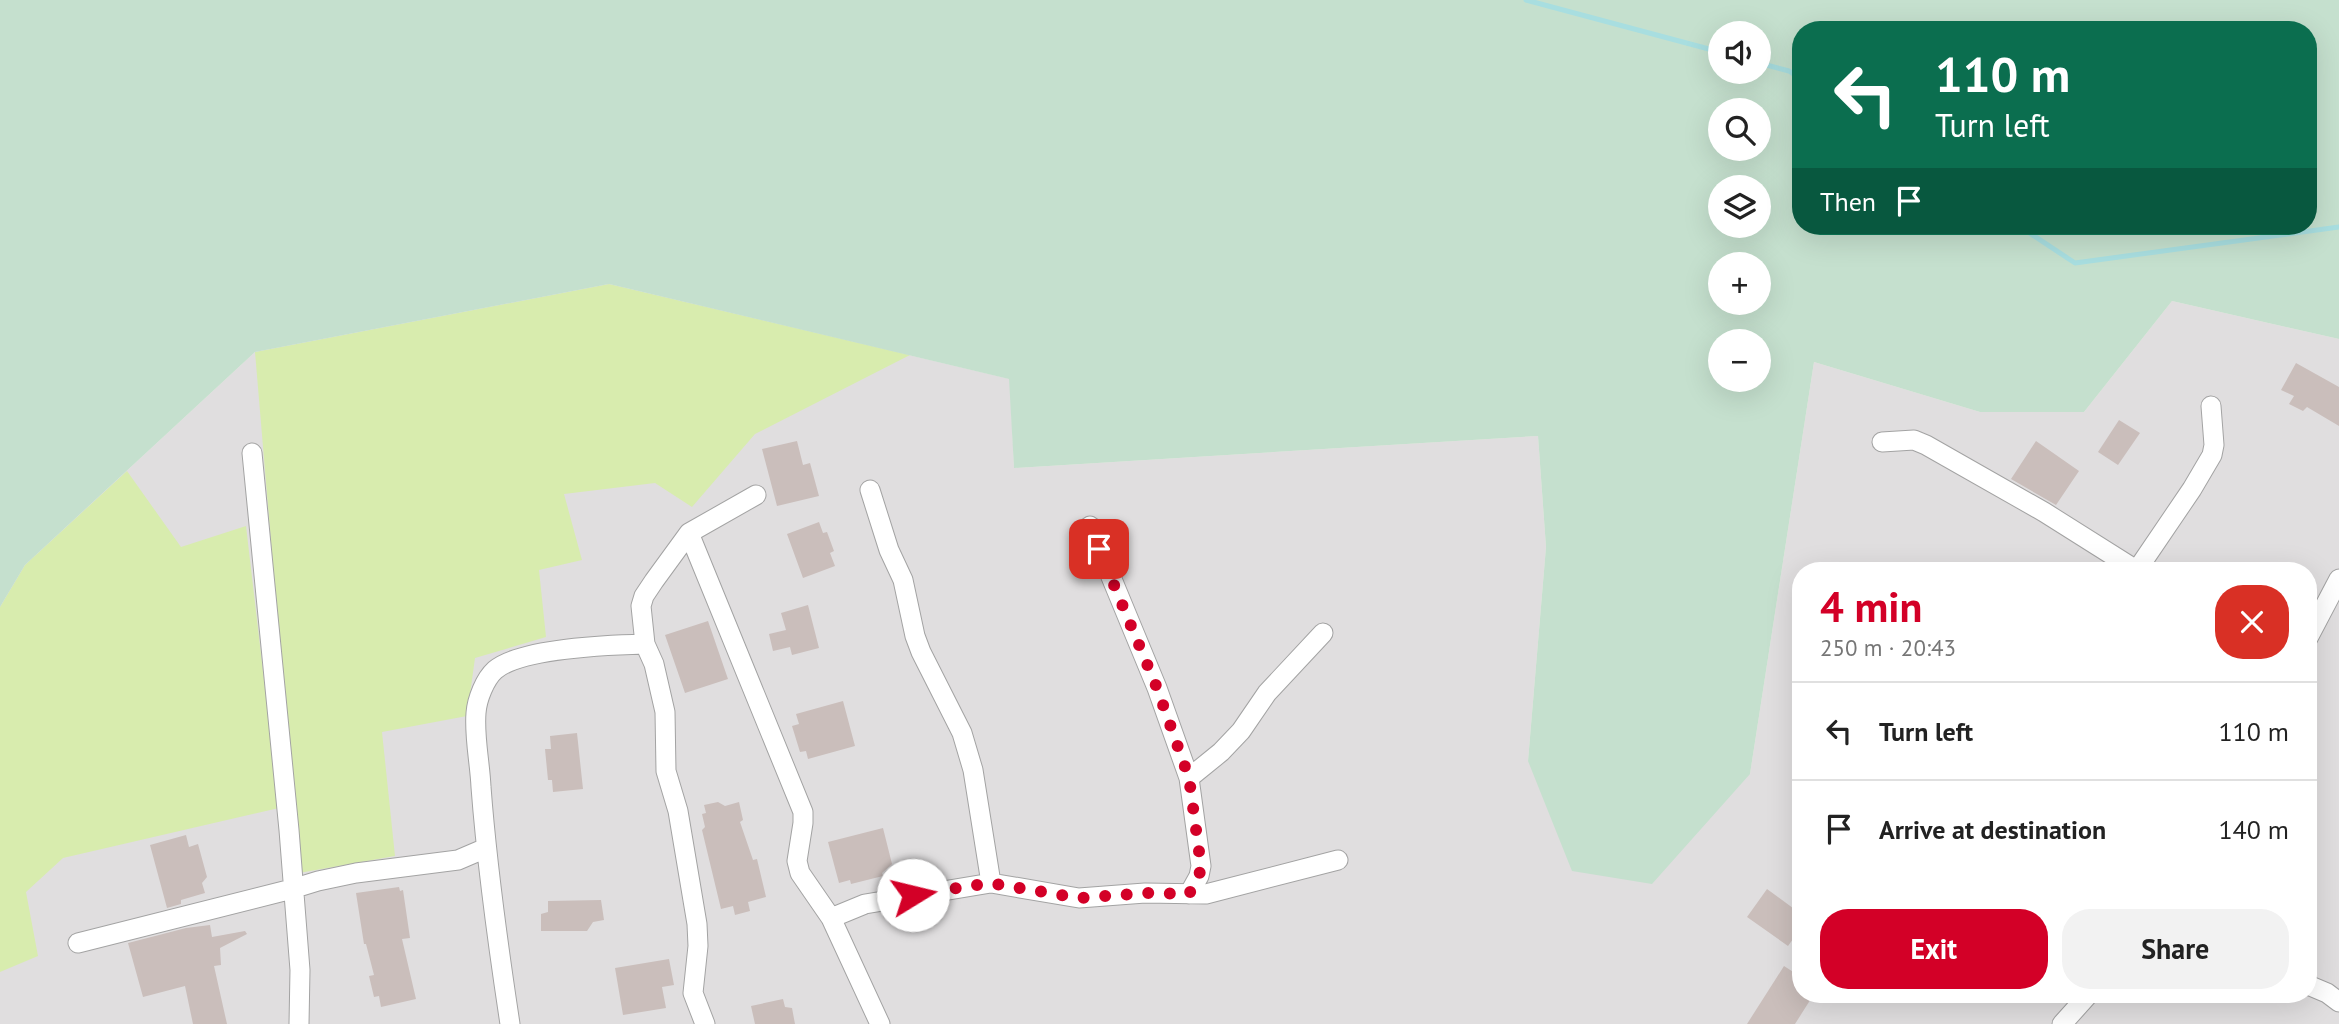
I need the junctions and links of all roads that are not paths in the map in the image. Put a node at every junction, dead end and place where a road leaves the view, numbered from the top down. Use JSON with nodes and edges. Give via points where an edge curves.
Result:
{"nodes":[{"id":1,"x":2211,"y":406,"type":"dead end"},
{"id":2,"x":1882,"y":442,"type":"dead end"},
{"id":3,"x":252,"y":453,"type":"dead end"},
{"id":4,"x":870,"y":490,"type":"dead end"},
{"id":5,"x":756,"y":495,"type":"dead end"},
{"id":6,"x":1090,"y":526,"type":"dead end"},
{"id":7,"x":690,"y":533,"type":"junction"},
{"id":8,"x":2124,"y":562,"type":"edge"},
{"id":9,"x":2142,"y":562,"type":"edge"},
{"id":10,"x":2339,"y":579,"type":"edge"},
{"id":11,"x":2317,"y":621,"type":"edge"},
{"id":12,"x":1323,"y":633,"type":"dead end"},
{"id":13,"x":645,"y":644,"type":"junction"},
{"id":14,"x":1189,"y":778,"type":"junction"},
{"id":15,"x":486,"y":848,"type":"junction"},
{"id":16,"x":1338,"y":860,"type":"dead end"},
{"id":17,"x":990,"y":883,"type":"junction"},
{"id":18,"x":292,"y":889,"type":"junction"},
{"id":19,"x":1189,"y":894,"type":"junction"},
{"id":20,"x":831,"y":918,"type":"junction"},
{"id":21,"x":78,"y":943,"type":"dead end"},
{"id":22,"x":2317,"y":989,"type":"edge"},
{"id":23,"x":2339,"y":1002,"type":"edge"},
{"id":24,"x":2081,"y":1003,"type":"edge"},
{"id":25,"x":299,"y":1024,"type":"edge"},
{"id":26,"x":510,"y":1024,"type":"edge"},
{"id":27,"x":705,"y":1024,"type":"edge"},
{"id":28,"x":880,"y":1024,"type":"edge"},
{"id":29,"x":2062,"y":1024,"type":"edge"}],
"edges":[{"from":1,"to":9,"type":"street","via":[[2212,455]]},
{"from":2,"to":8,"type":"street","via":[[1913,440],[1926,445]]},
{"from":3,"to":18,"type":"street"},
{"from":4,"to":17,"type":"street","via":[[903,580],[918,644],[962,733],[973,769]]},
{"from":5,"to":7,"type":"street"},
{"from":6,"to":14,"type":"street"},
{"from":7,"to":13,"type":"street","via":[[644,596]]},
{"from":7,"to":20,"type":"street","via":[[803,812],[797,862],[800,873]]},
{"from":10,"to":11,"type":"street"},
{"from":12,"to":14,"type":"street","via":[[1267,693],[1222,752]]},
{"from":13,"to":15,"type":"street","via":[[533,655],[493,671],[476,712]]},
{"from":13,"to":27,"type":"street","via":[[665,712],[666,771],[678,811],[697,924],[693,993]]},
{"from":14,"to":19,"type":"street","via":[[1201,866]]},
{"from":15,"to":18,"type":"street","via":[[458,860],[356,873]]},
{"from":15,"to":26,"type":"street"},
{"from":16,"to":19,"type":"street","via":[[1218,892]]},
{"from":17,"to":19,"type":"street","via":[[1079,898]]},
{"from":17,"to":20,"type":"street","via":[[865,904]]},
{"from":18,"to":21,"type":"street"},
{"from":18,"to":25,"type":"street","via":[[300,970]]},
{"from":20,"to":28,"type":"street"},
{"from":22,"to":23,"type":"street"},
{"from":24,"to":29,"type":"street"}]}
